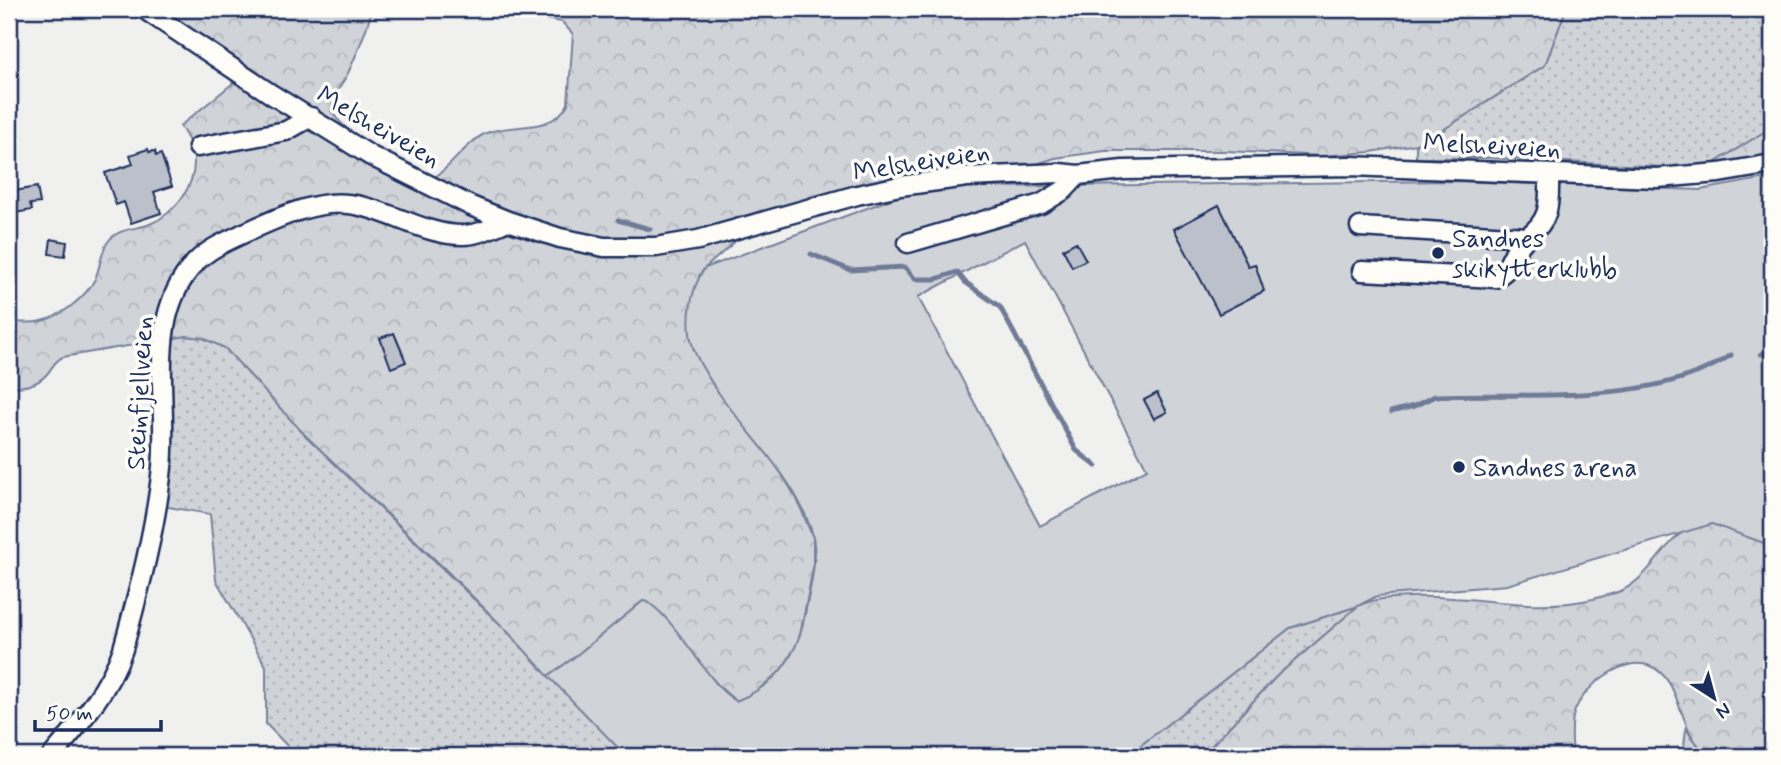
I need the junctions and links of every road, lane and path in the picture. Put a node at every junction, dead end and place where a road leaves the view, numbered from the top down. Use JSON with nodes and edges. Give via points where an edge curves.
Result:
{"nodes":[{"id":1,"x":144,"y":9,"type":"edge"},
{"id":2,"x":310,"y":117,"type":"junction"},
{"id":3,"x":198,"y":147,"type":"dead end"},
{"id":4,"x":1772,"y":164,"type":"edge"},
{"id":5,"x":1549,"y":174,"type":"junction"},
{"id":6,"x":1078,"y":175,"type":"junction"},
{"id":7,"x":508,"y":221,"type":"junction"},
{"id":8,"x":1360,"y":227,"type":"dead end"},
{"id":9,"x":1527,"y":237,"type":"junction"},
{"id":10,"x":908,"y":243,"type":"dead end"},
{"id":11,"x":1362,"y":271,"type":"dead end"},
{"id":12,"x":52,"y":756,"type":"edge"}],
"edges":[{"from":1,"to":2,"type":"street","name":"Melsheiveien"},
{"from":2,"to":3,"type":"street","via":[[286,131]]},
{"from":2,"to":7,"type":"street","name":"Melsheiveien","via":[[371,156]]},
{"from":4,"to":5,"type":"street","name":"Melsheiveien","via":[[1657,178]]},
{"from":5,"to":6,"type":"street","name":"Melsheiveien","via":[[1351,166],[1123,170]]},
{"from":5,"to":9,"type":"street","via":[[1546,216]]},
{"from":6,"to":7,"type":"street","name":"Melsheiveien","via":[[1000,175],[900,186],[656,247],[604,247]]},
{"from":6,"to":10,"type":"street","via":[[1041,204]]},
{"from":7,"to":12,"type":"street","name":"Steinfjellveien","via":[[463,235],[366,206],[331,204],[260,226],[215,247],[196,262],[173,296],[164,330],[162,468],[123,649],[104,691]]},
{"from":8,"to":9,"type":"street"},
{"from":9,"to":11,"type":"street","via":[[1496,278]]}]}
